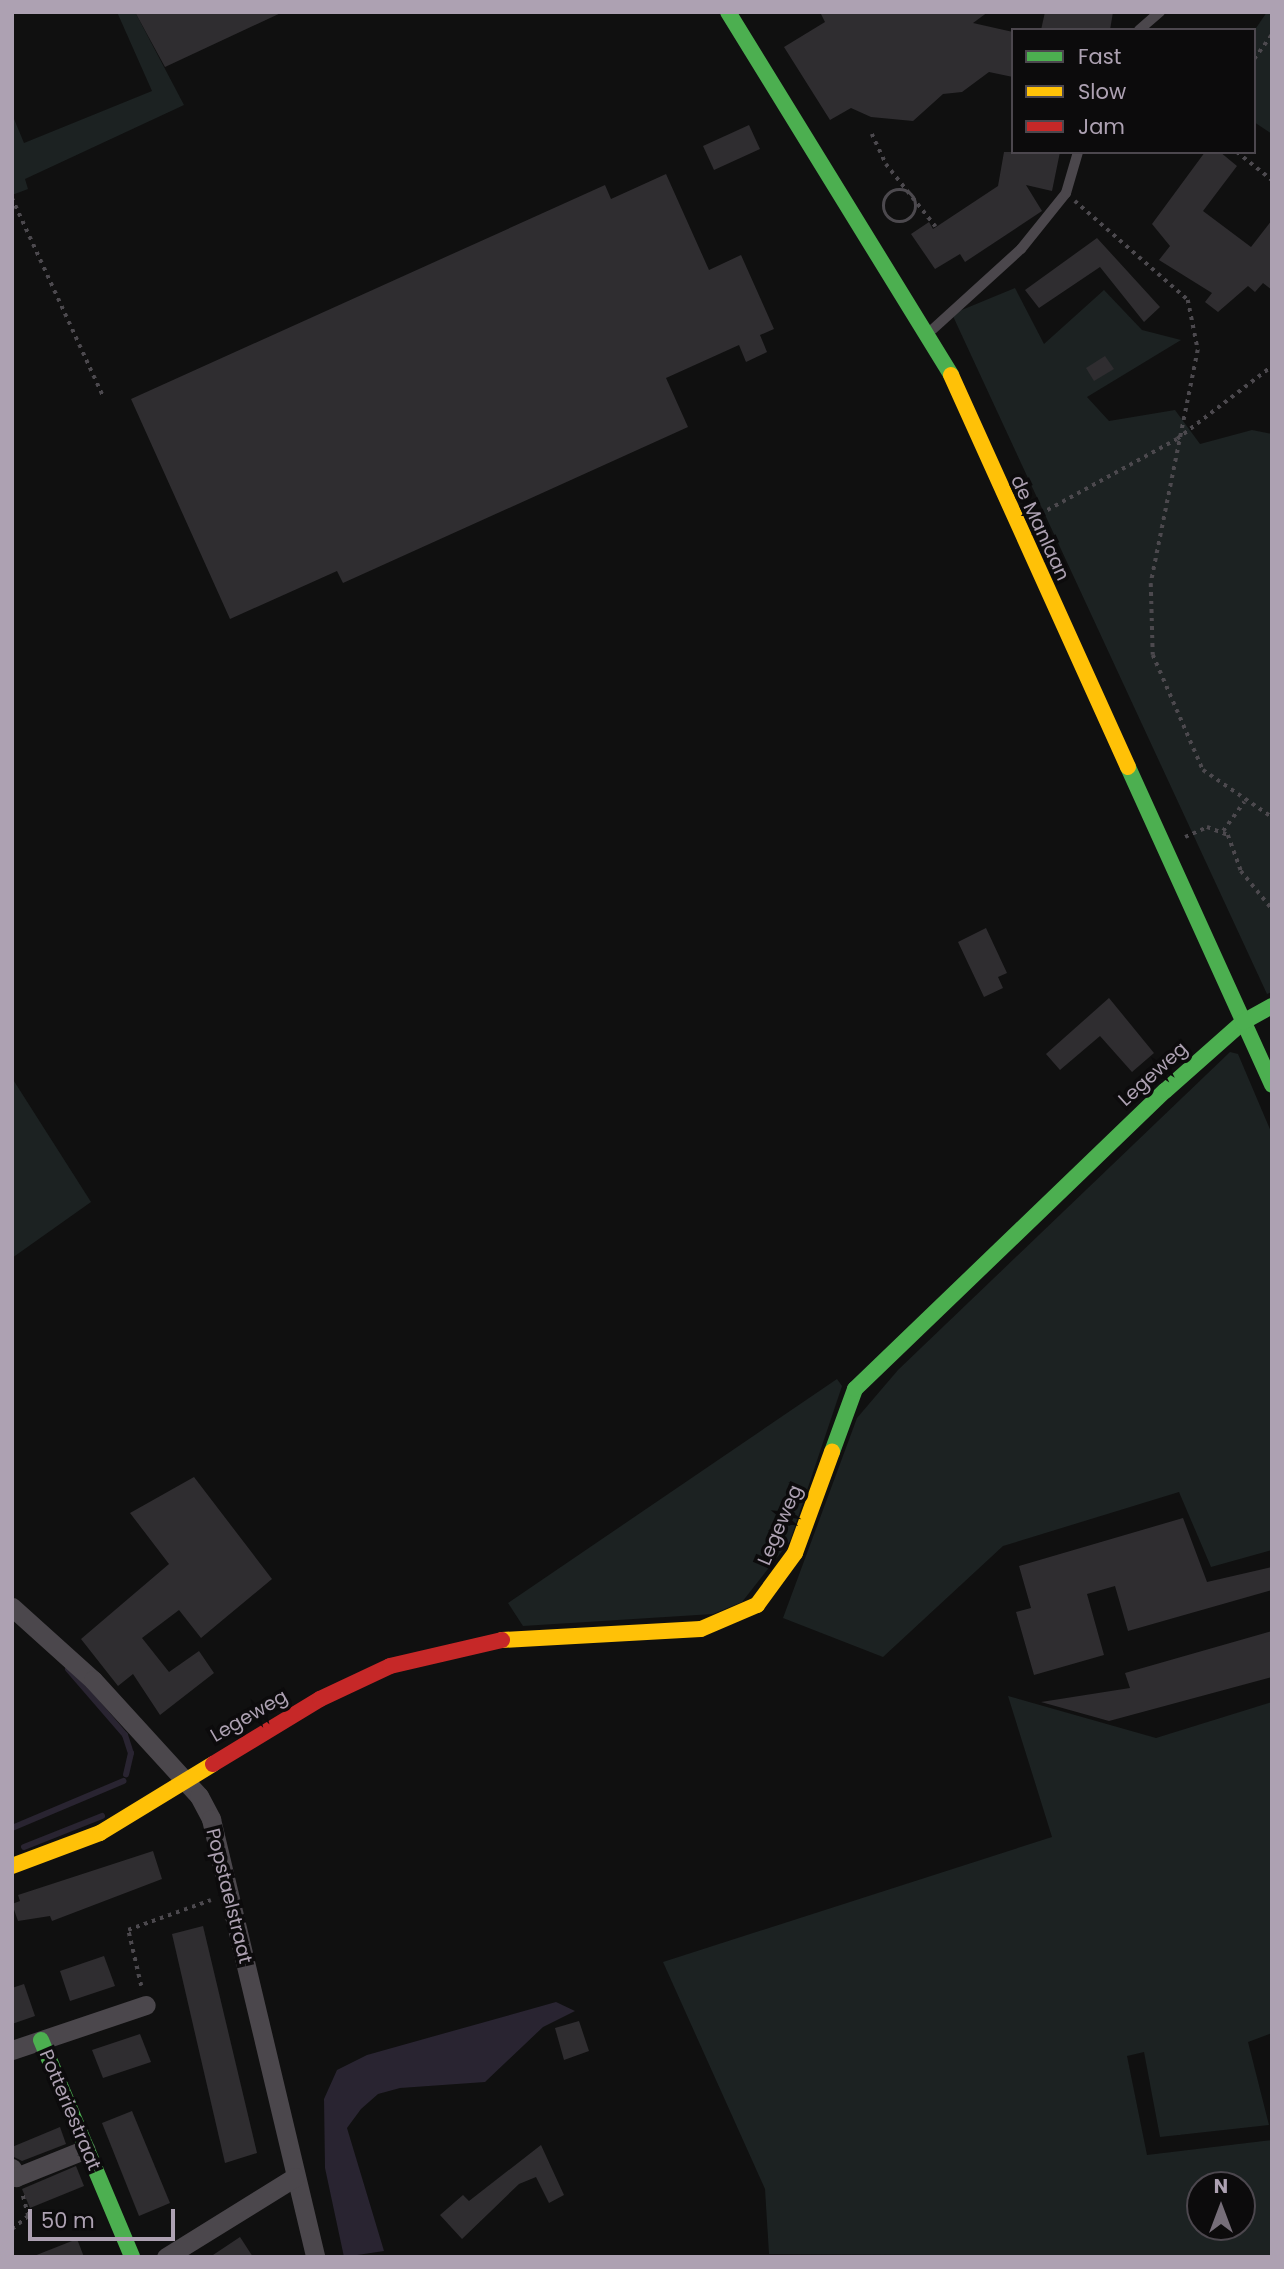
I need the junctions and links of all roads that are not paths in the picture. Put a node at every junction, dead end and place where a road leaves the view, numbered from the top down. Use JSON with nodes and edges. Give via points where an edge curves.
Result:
{"nodes":[{"id":1,"x":728,"y":12,"type":"edge"},
{"id":2,"x":1160,"y":12,"type":"edge"},
{"id":3,"x":1141,"y":28,"type":"edge"},
{"id":4,"x":1077,"y":154,"type":"edge"},
{"id":5,"x":930,"y":332,"type":"junction"},
{"id":6,"x":1272,"y":1006,"type":"edge"},
{"id":7,"x":1243,"y":1022,"type":"junction"},
{"id":8,"x":1272,"y":1085,"type":"edge"},
{"id":9,"x":12,"y":1607,"type":"edge"},
{"id":10,"x":182,"y":1781,"type":"junction"},
{"id":11,"x":12,"y":1866,"type":"edge"},
{"id":12,"x":146,"y":2005,"type":"road end"},
{"id":13,"x":41,"y":2040,"type":"junction"},
{"id":14,"x":12,"y":2050,"type":"edge"},
{"id":15,"x":86,"y":2149,"type":"junction"},
{"id":16,"x":14,"y":2172,"type":"edge"},
{"id":17,"x":295,"y":2177,"type":"junction"},
{"id":18,"x":132,"y":2257,"type":"edge"},
{"id":19,"x":166,"y":2257,"type":"edge"},
{"id":20,"x":315,"y":2257,"type":"edge"}],
"edges":[{"from":1,"to":5,"type":"street","name":"de Manlaan"},
{"from":2,"to":3,"type":"lane"},
{"from":4,"to":5,"type":"lane","via":[[1066,193],[1020,248]]},
{"from":5,"to":7,"type":"street","name":"de Manlaan"},
{"from":6,"to":7,"type":"street","name":"Legeweg"},
{"from":7,"to":8,"type":"street","name":"de Manlaan"},
{"from":7,"to":10,"type":"street","name":"Legeweg","via":[[855,1389],[795,1553],[757,1605],[701,1629],[482,1641],[390,1666],[320,1699]]},
{"from":9,"to":10,"type":"street","name":"Popstaelstraat","via":[[93,1680]]},
{"from":10,"to":11,"type":"street","name":"Legeweg","via":[[100,1833]]},
{"from":10,"to":17,"type":"street","name":"Popstaelstraat","via":[[211,1819]]},
{"from":12,"to":13,"type":"street","name":"Potteriestraat"},
{"from":13,"to":14,"type":"street","name":"Potteriestraat"},
{"from":13,"to":15,"type":"street","name":"Potteriestraat"},
{"from":15,"to":16,"type":"street"},
{"from":15,"to":18,"type":"street","name":"Potteriestraat"},
{"from":17,"to":19,"type":"street"},
{"from":17,"to":20,"type":"street","name":"Popstaelstraat"}]}
